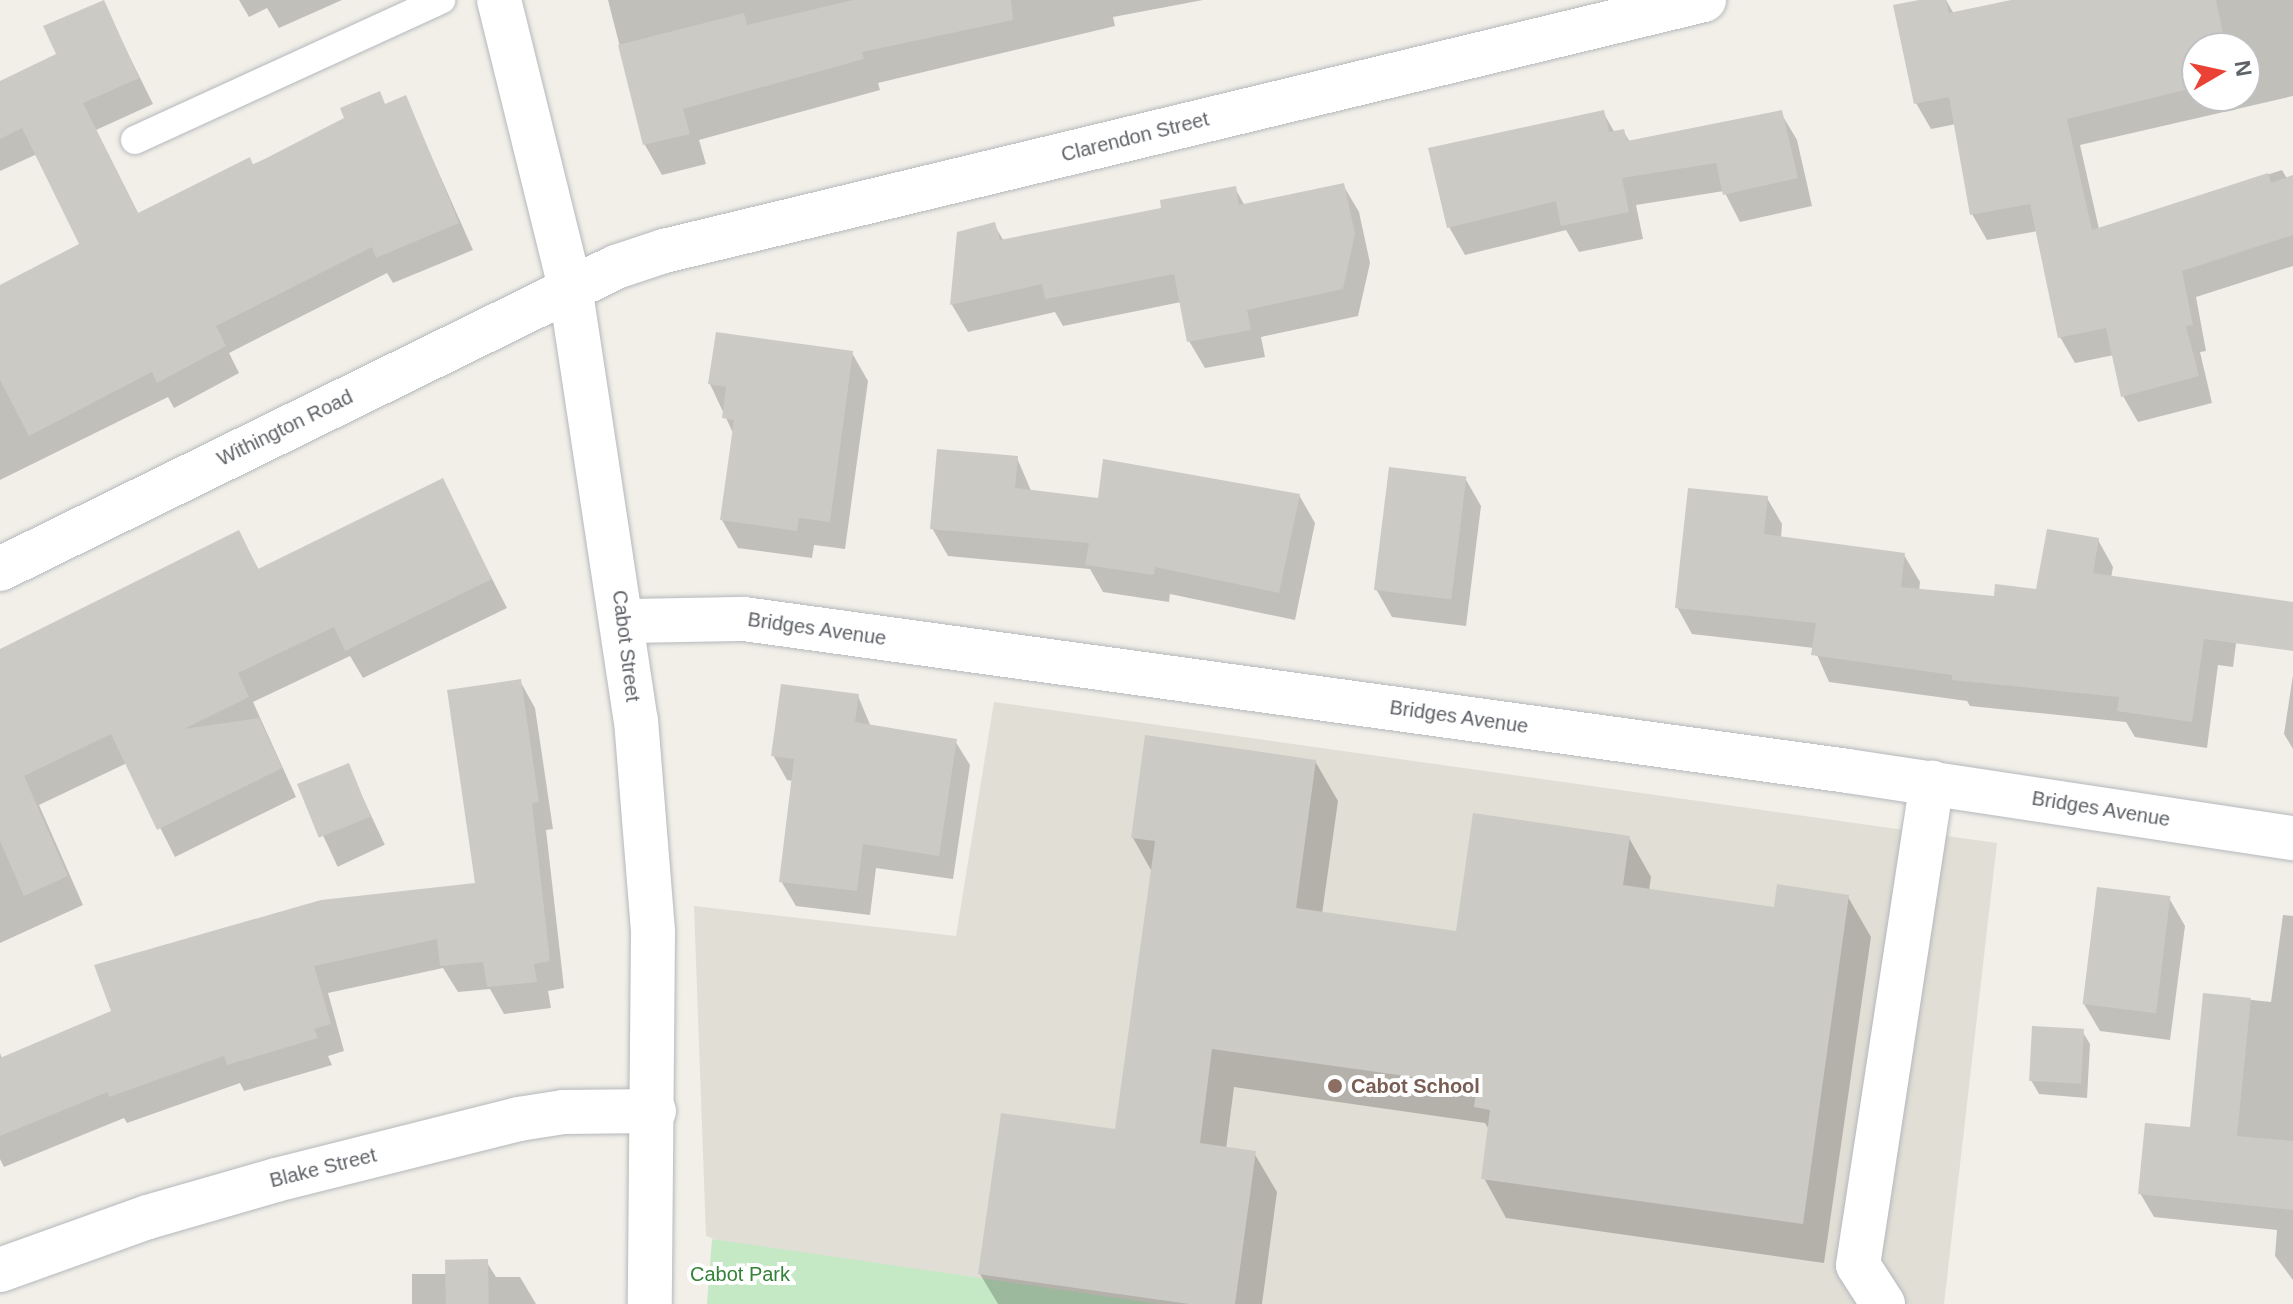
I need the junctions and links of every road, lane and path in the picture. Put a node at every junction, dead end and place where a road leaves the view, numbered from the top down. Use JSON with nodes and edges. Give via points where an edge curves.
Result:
{"nodes":[{"id":1,"x":441,"y":0,"type":"edge"},
{"id":2,"x":499,"y":0,"type":"edge"},
{"id":3,"x":1704,"y":0,"type":"edge"},
{"id":4,"x":135,"y":140,"type":"dead end"},
{"id":5,"x":570,"y":286,"type":"junction"},
{"id":6,"x":0,"y":569,"type":"edge"},
{"id":7,"x":624,"y":621,"type":"junction"},
{"id":8,"x":1932,"y":783,"type":"junction"},
{"id":9,"x":2293,"y":838,"type":"edge"},
{"id":10,"x":654,"y":1111,"type":"junction"},
{"id":11,"x":0,"y":1270,"type":"edge"},
{"id":12,"x":650,"y":1304,"type":"edge"},
{"id":13,"x":1883,"y":1304,"type":"edge"}],
"edges":[{"from":1,"to":4,"type":"lane"},
{"from":2,"to":5,"type":"street","name":"Cabot Street"},
{"from":3,"to":5,"type":"street","name":"Clarendon Street","via":[[664,251]]},
{"from":5,"to":6,"type":"street","name":"Withington Road"},
{"from":5,"to":7,"type":"street","name":"Cabot Street"},
{"from":7,"to":8,"type":"street","name":"Bridges Avenue","via":[[744,619]]},
{"from":7,"to":10,"type":"street","name":"Cabot Street","via":[[653,932]]},
{"from":8,"to":9,"type":"street","name":"Bridges Avenue"},
{"from":8,"to":13,"type":"street","via":[[1858,1265]]},
{"from":10,"to":11,"type":"street","name":"Blake Street","via":[[563,1112],[519,1119],[148,1217]]},
{"from":10,"to":12,"type":"street","name":"Cabot Street"}]}
